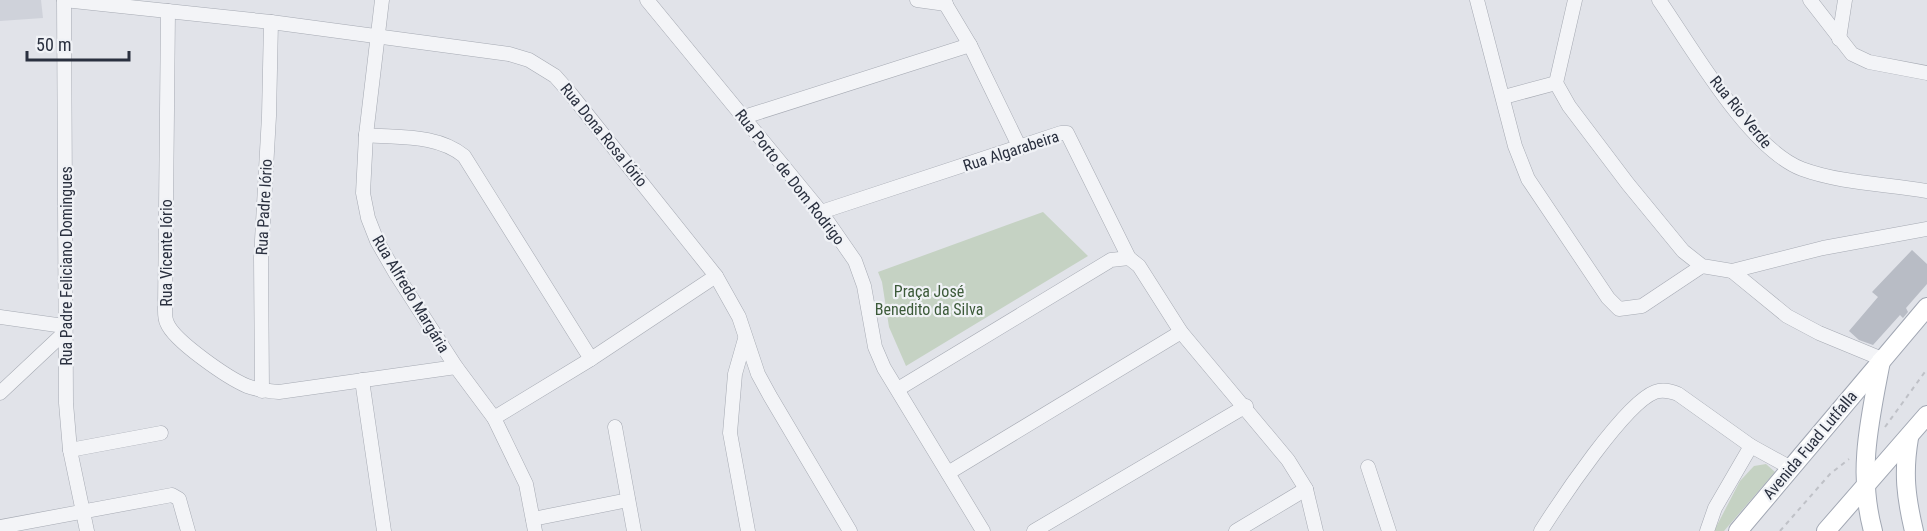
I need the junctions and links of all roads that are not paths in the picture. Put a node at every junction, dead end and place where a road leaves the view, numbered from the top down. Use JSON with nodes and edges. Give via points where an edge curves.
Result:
{"nodes":[{"id":1,"x":64,"y":0,"type":"edge"},
{"id":2,"x":382,"y":0,"type":"edge"},
{"id":3,"x":647,"y":0,"type":"edge"},
{"id":4,"x":917,"y":0,"type":"edge"},
{"id":5,"x":1478,"y":0,"type":"edge"},
{"id":6,"x":1575,"y":0,"type":"edge"},
{"id":7,"x":1659,"y":0,"type":"edge"},
{"id":8,"x":1810,"y":0,"type":"edge"},
{"id":9,"x":1845,"y":0,"type":"edge"},
{"id":10,"x":944,"y":2,"type":"edge"},
{"id":11,"x":168,"y":11,"type":"junction"},
{"id":12,"x":271,"y":22,"type":"junction"},
{"id":13,"x":378,"y":37,"type":"junction"},
{"id":14,"x":1839,"y":39,"type":"junction"},
{"id":15,"x":970,"y":45,"type":"junction"},
{"id":16,"x":1927,"y":74,"type":"edge"},
{"id":17,"x":1556,"y":83,"type":"junction"},
{"id":18,"x":1504,"y":98,"type":"junction"},
{"id":19,"x":744,"y":117,"type":"junction"},
{"id":20,"x":366,"y":135,"type":"junction"},
{"id":21,"x":1020,"y":148,"type":"junction"},
{"id":22,"x":1927,"y":191,"type":"edge"},
{"id":23,"x":821,"y":212,"type":"junction"},
{"id":24,"x":1927,"y":230,"type":"edge"},
{"id":25,"x":1130,"y":258,"type":"junction"},
{"id":26,"x":1702,"y":266,"type":"junction"},
{"id":27,"x":1732,"y":271,"type":"junction"},
{"id":28,"x":716,"y":276,"type":"junction"},
{"id":29,"x":1927,"y":307,"type":"edge"},
{"id":30,"x":0,"y":317,"type":"edge"},
{"id":31,"x":64,"y":329,"type":"junction"},
{"id":32,"x":1181,"y":332,"type":"junction"},
{"id":33,"x":745,"y":339,"type":"junction"},
{"id":34,"x":591,"y":359,"type":"junction"},
{"id":35,"x":1881,"y":359,"type":"junction"},
{"id":36,"x":456,"y":367,"type":"junction"},
{"id":37,"x":362,"y":380,"type":"junction"},
{"id":38,"x":898,"y":389,"type":"junction"},
{"id":39,"x":262,"y":391,"type":"junction"},
{"id":40,"x":0,"y":393,"type":"edge"},
{"id":41,"x":1246,"y":406,"type":"junction"},
{"id":42,"x":1927,"y":415,"type":"edge"},
{"id":43,"x":494,"y":418,"type":"junction"},
{"id":44,"x":615,"y":427,"type":"dead end"},
{"id":45,"x":161,"y":433,"type":"dead end"},
{"id":46,"x":1909,"y":435,"type":"junction"},
{"id":47,"x":1751,"y":446,"type":"junction"},
{"id":48,"x":70,"y":450,"type":"junction"},
{"id":49,"x":1368,"y":466,"type":"dead end"},
{"id":50,"x":1791,"y":468,"type":"junction"},
{"id":51,"x":948,"y":473,"type":"junction"},
{"id":52,"x":1306,"y":489,"type":"junction"},
{"id":53,"x":1864,"y":490,"type":"junction"},
{"id":54,"x":628,"y":501,"type":"junction"},
{"id":55,"x":82,"y":511,"type":"junction"},
{"id":56,"x":534,"y":525,"type":"edge"},
{"id":57,"x":0,"y":527,"type":"edge"},
{"id":58,"x":87,"y":531,"type":"edge"},
{"id":59,"x":188,"y":531,"type":"edge"},
{"id":60,"x":384,"y":531,"type":"edge"},
{"id":61,"x":634,"y":531,"type":"edge"},
{"id":62,"x":748,"y":531,"type":"edge"},
{"id":63,"x":850,"y":531,"type":"edge"},
{"id":64,"x":983,"y":531,"type":"edge"},
{"id":65,"x":1034,"y":531,"type":"edge"},
{"id":66,"x":1236,"y":531,"type":"edge"},
{"id":67,"x":1316,"y":531,"type":"edge"},
{"id":68,"x":1389,"y":531,"type":"edge"},
{"id":69,"x":1541,"y":531,"type":"edge"},
{"id":70,"x":1707,"y":531,"type":"edge"},
{"id":71,"x":1738,"y":531,"type":"edge"},
{"id":72,"x":1826,"y":531,"type":"edge"},
{"id":73,"x":1873,"y":531,"type":"edge"},
{"id":74,"x":1914,"y":531,"type":"edge"}],
"edges":[{"from":1,"to":11,"type":"street","name":"Rua Dona Rosa Iório"},
{"from":1,"to":31,"type":"street","name":"Rua Padre Feliciano Domingues"},
{"from":2,"to":13,"type":"street","name":"Rua Alfredo Margária"},
{"from":3,"to":19,"type":"street","name":"Rua Porto de Dom Rodrigo"},
{"from":4,"to":10,"type":"street"},
{"from":5,"to":18,"type":"street"},
{"from":6,"to":17,"type":"street"},
{"from":7,"to":22,"type":"street","name":"Rua Rio Verde","via":[[1728,100],[1771,150],[1799,168],[1826,176]]},
{"from":8,"to":14,"type":"street"},
{"from":9,"to":14,"type":"street"},
{"from":10,"to":15,"type":"street"},
{"from":11,"to":12,"type":"street","name":"Rua Dona Rosa Iório"},
{"from":11,"to":39,"type":"street","name":"Rua Vicente Iório","via":[[166,322],[172,333],[195,352],[244,385]]},
{"from":12,"to":13,"type":"street","name":"Rua Dona Rosa Iório"},
{"from":12,"to":39,"type":"street","name":"Rua Padre Iório","via":[[261,258]]},
{"from":13,"to":20,"type":"street","name":"Rua Alfredo Margária"},
{"from":13,"to":28,"type":"street","name":"Rua Dona Rosa Iório","via":[[509,54],[529,60],[555,76],[604,132]]},
{"from":14,"to":16,"type":"street","via":[[1852,54],[1869,62]]},
{"from":15,"to":19,"type":"street"},
{"from":15,"to":21,"type":"street"},
{"from":17,"to":18,"type":"street"},
{"from":17,"to":26,"type":"street","via":[[1628,184],[1683,251]]},
{"from":18,"to":26,"type":"street","via":[[1515,146],[1528,179],[1619,309],[1642,306]]},
{"from":19,"to":23,"type":"street","name":"Rua Porto de Dom Rodrigo"},
{"from":20,"to":34,"type":"street","via":[[436,141],[464,156]]},
{"from":20,"to":36,"type":"street","name":"Rua Alfredo Margária","via":[[363,193],[377,241]]},
{"from":21,"to":23,"type":"street","name":"Rua Algarabeira"},
{"from":21,"to":25,"type":"street","name":"Rua Algarabeira","via":[[1061,133],[1070,136]]},
{"from":23,"to":38,"type":"street","name":"Rua Porto de Dom Rodrigo","via":[[855,261],[864,286],[875,347]]},
{"from":24,"to":27,"type":"street","via":[[1823,248]]},
{"from":25,"to":32,"type":"street","name":"Rua Algarabeira"},
{"from":25,"to":38,"type":"street","via":[[1111,260]]},
{"from":26,"to":27,"type":"street"},
{"from":27,"to":35,"type":"street","via":[[1787,316]]},
{"from":28,"to":33,"type":"street","name":"Rua Dona Rosa Iório","via":[[739,317]]},
{"from":28,"to":34,"type":"street"},
{"from":29,"to":35,"type":"main road","name":"Avenida Fuad Lutfalla"},
{"from":30,"to":31,"type":"street"},
{"from":31,"to":40,"type":"street"},
{"from":31,"to":48,"type":"street","name":"Rua Padre Feliciano Domingues"},
{"from":32,"to":41,"type":"street","name":"Rua Algarabeira"},
{"from":32,"to":51,"type":"street"},
{"from":33,"to":62,"type":"street","via":[[735,374],[730,433]]},
{"from":33,"to":63,"type":"street","name":"Rua Dona Rosa Iório","via":[[770,396]]},
{"from":34,"to":43,"type":"street"},
{"from":35,"to":50,"type":"main road","name":"Avenida Fuad Lutfalla"},
{"from":35,"to":53,"type":"main road","via":[[1866,446]]},
{"from":36,"to":37,"type":"street","name":"Rua Vicente Iório"},
{"from":36,"to":43,"type":"street","name":"Rua Alfredo Margária"},
{"from":37,"to":39,"type":"street","name":"Rua Vicente Iório"},
{"from":37,"to":60,"type":"street"},
{"from":38,"to":51,"type":"street","name":"Rua Porto de Dom Rodrigo"},
{"from":41,"to":52,"type":"street","name":"Rua Algarabeira"},
{"from":41,"to":65,"type":"street"},
{"from":42,"to":46,"type":"main road"},
{"from":43,"to":56,"type":"street","name":"Rua Alfredo Margária","via":[[526,484]]},
{"from":44,"to":54,"type":"street"},
{"from":45,"to":48,"type":"street"},
{"from":46,"to":53,"type":"main road"},
{"from":46,"to":74,"type":"main road","via":[[1905,492]]},
{"from":47,"to":50,"type":"street"},
{"from":47,"to":69,"type":"street","via":[[1678,394],[1657,391],[1629,413],[1584,468]]},
{"from":47,"to":70,"type":"street","via":[[1715,508]]},
{"from":48,"to":55,"type":"street","name":"Rua Padre Feliciano Domingues"},
{"from":49,"to":68,"type":"street"},
{"from":50,"to":71,"type":"main road","name":"Avenida Fuad Lutfalla"},
{"from":51,"to":64,"type":"street","name":"Rua Porto de Dom Rodrigo"},
{"from":52,"to":66,"type":"street"},
{"from":52,"to":67,"type":"street","name":"Rua Algarabeira"},
{"from":53,"to":72,"type":"main road"},
{"from":53,"to":73,"type":"main road"},
{"from":54,"to":56,"type":"street"},
{"from":54,"to":61,"type":"street"},
{"from":55,"to":57,"type":"street"},
{"from":55,"to":58,"type":"street","name":"Rua Padre Feliciano Domingues"},
{"from":55,"to":59,"type":"street","via":[[171,495],[179,499]]}]}
